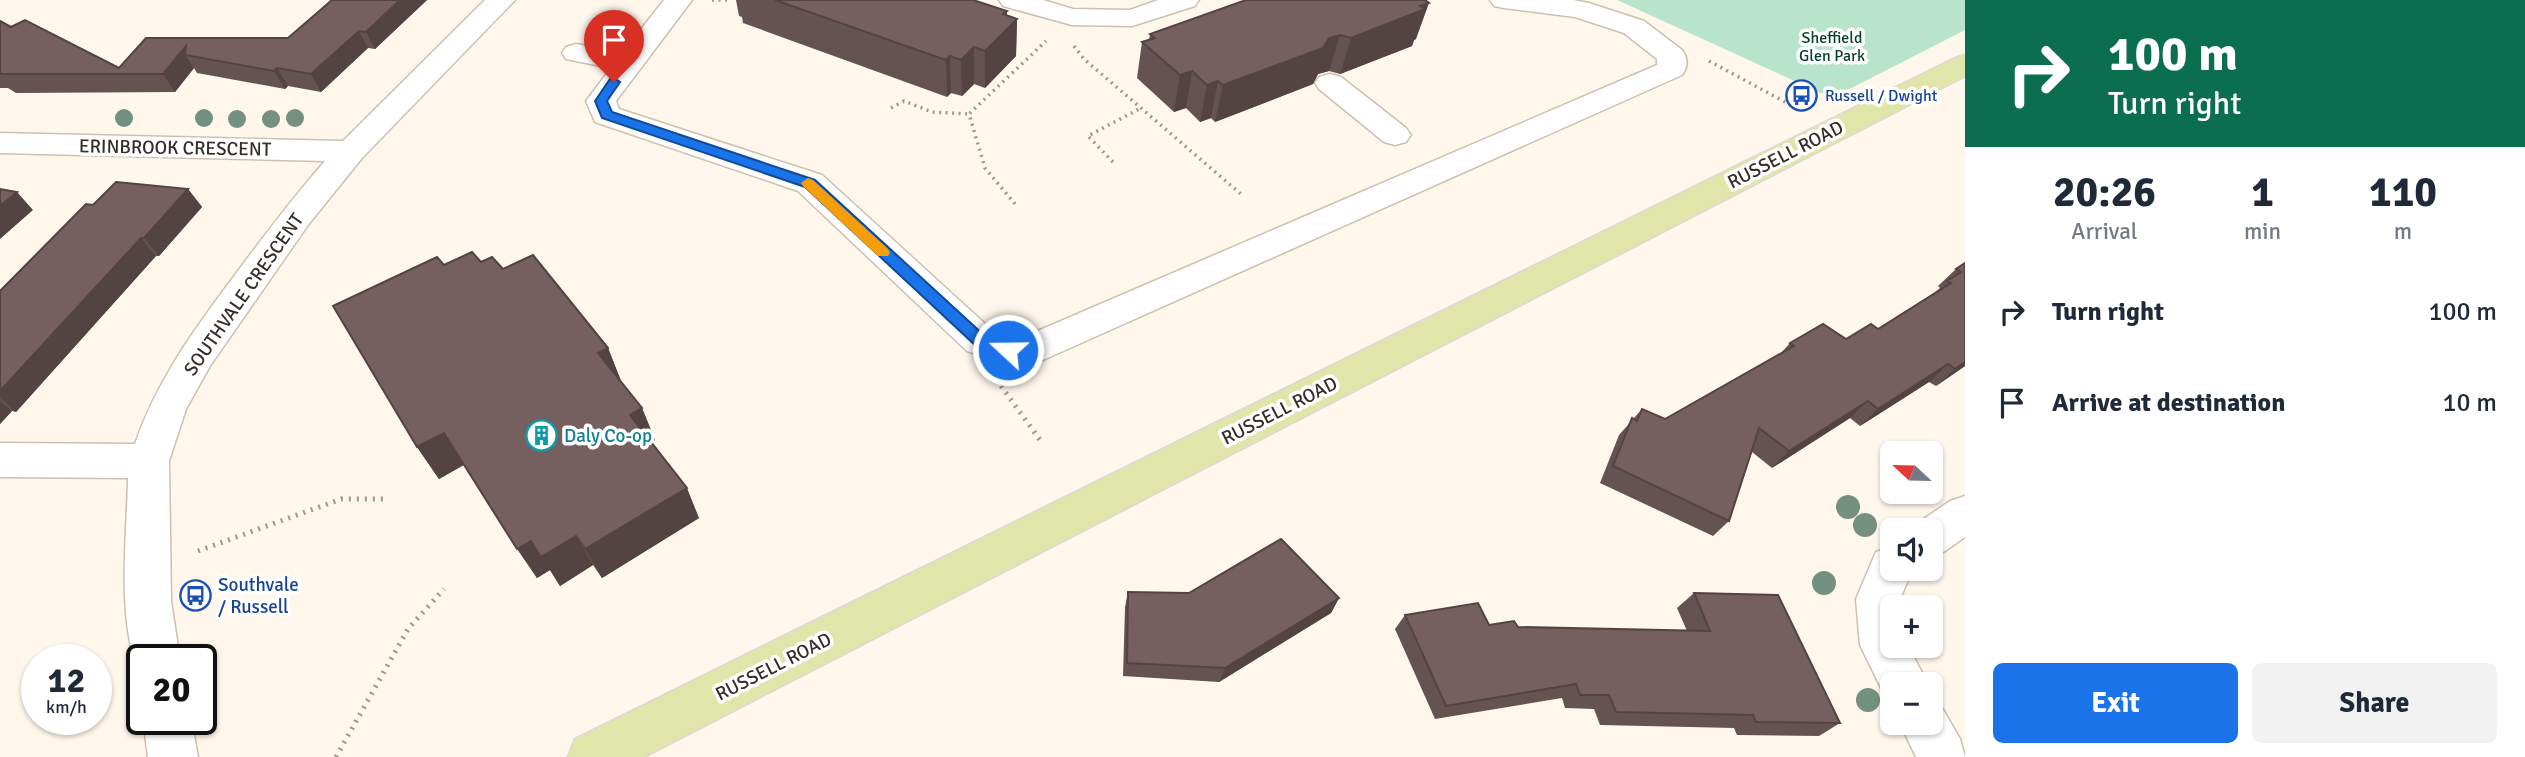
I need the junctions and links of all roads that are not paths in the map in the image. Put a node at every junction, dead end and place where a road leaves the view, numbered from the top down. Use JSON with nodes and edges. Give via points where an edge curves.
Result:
{"nodes":[{"id":1,"x":501,"y":0,"type":"edge"},
{"id":2,"x":678,"y":0,"type":"edge"},
{"id":3,"x":1013,"y":0,"type":"edge"},
{"id":4,"x":1504,"y":0,"type":"edge"},
{"id":5,"x":1192,"y":8,"type":"edge"},
{"id":6,"x":576,"y":53,"type":"dead end"},
{"id":7,"x":630,"y":62,"type":"junction"},
{"id":8,"x":1965,"y":64,"type":"edge"},
{"id":9,"x":1330,"y":83,"type":"dead end"},
{"id":10,"x":1395,"y":135,"type":"dead end"},
{"id":11,"x":0,"y":143,"type":"edge"},
{"id":12,"x":351,"y":151,"type":"junction"},
{"id":13,"x":0,"y":460,"type":"edge"},
{"id":14,"x":149,"y":461,"type":"junction"},
{"id":15,"x":1965,"y":514,"type":"edge"},
{"id":16,"x":1943,"y":529,"type":"edge"},
{"id":17,"x":1886,"y":581,"type":"edge"},
{"id":18,"x":155,"y":644,"type":"edge"},
{"id":19,"x":1898,"y":672,"type":"edge"},
{"id":20,"x":170,"y":735,"type":"edge"},
{"id":21,"x":1930,"y":735,"type":"edge"},
{"id":22,"x":173,"y":757,"type":"edge"},
{"id":23,"x":593,"y":757,"type":"edge"},
{"id":24,"x":1942,"y":757,"type":"edge"}],
"edges":[{"from":1,"to":12,"type":"street","name":"SOUTHVALE CRESCENT"},
{"from":2,"to":7,"type":"street"},
{"from":3,"to":5,"type":"street","via":[[1072,17],[1132,18],[1158,9]]},
{"from":4,"to":7,"type":"street","via":[[1579,9],[1634,27],[1672,56],[1672,69],[1030,350],[1008,350],[980,341],[810,183],[606,115],[601,101]]},
{"from":6,"to":7,"type":"street"},
{"from":8,"to":23,"type":"main road","name":"RUSSELL ROAD"},
{"from":9,"to":10,"type":"street"},
{"from":11,"to":12,"type":"street","name":"ERINBROOK CRESCENT"},
{"from":12,"to":14,"type":"street","name":"SOUTHVALE CRESCENT","via":[[296,216],[196,356],[167,408]]},
{"from":13,"to":14,"type":"street"},
{"from":14,"to":18,"type":"street","name":"SOUTHVALE CRESCENT","via":[[148,601]]},
{"from":15,"to":16,"type":"street"},
{"from":17,"to":19,"type":"street","via":[[1878,599],[1883,645]]},
{"from":20,"to":22,"type":"street"},
{"from":21,"to":24,"type":"street"}]}
